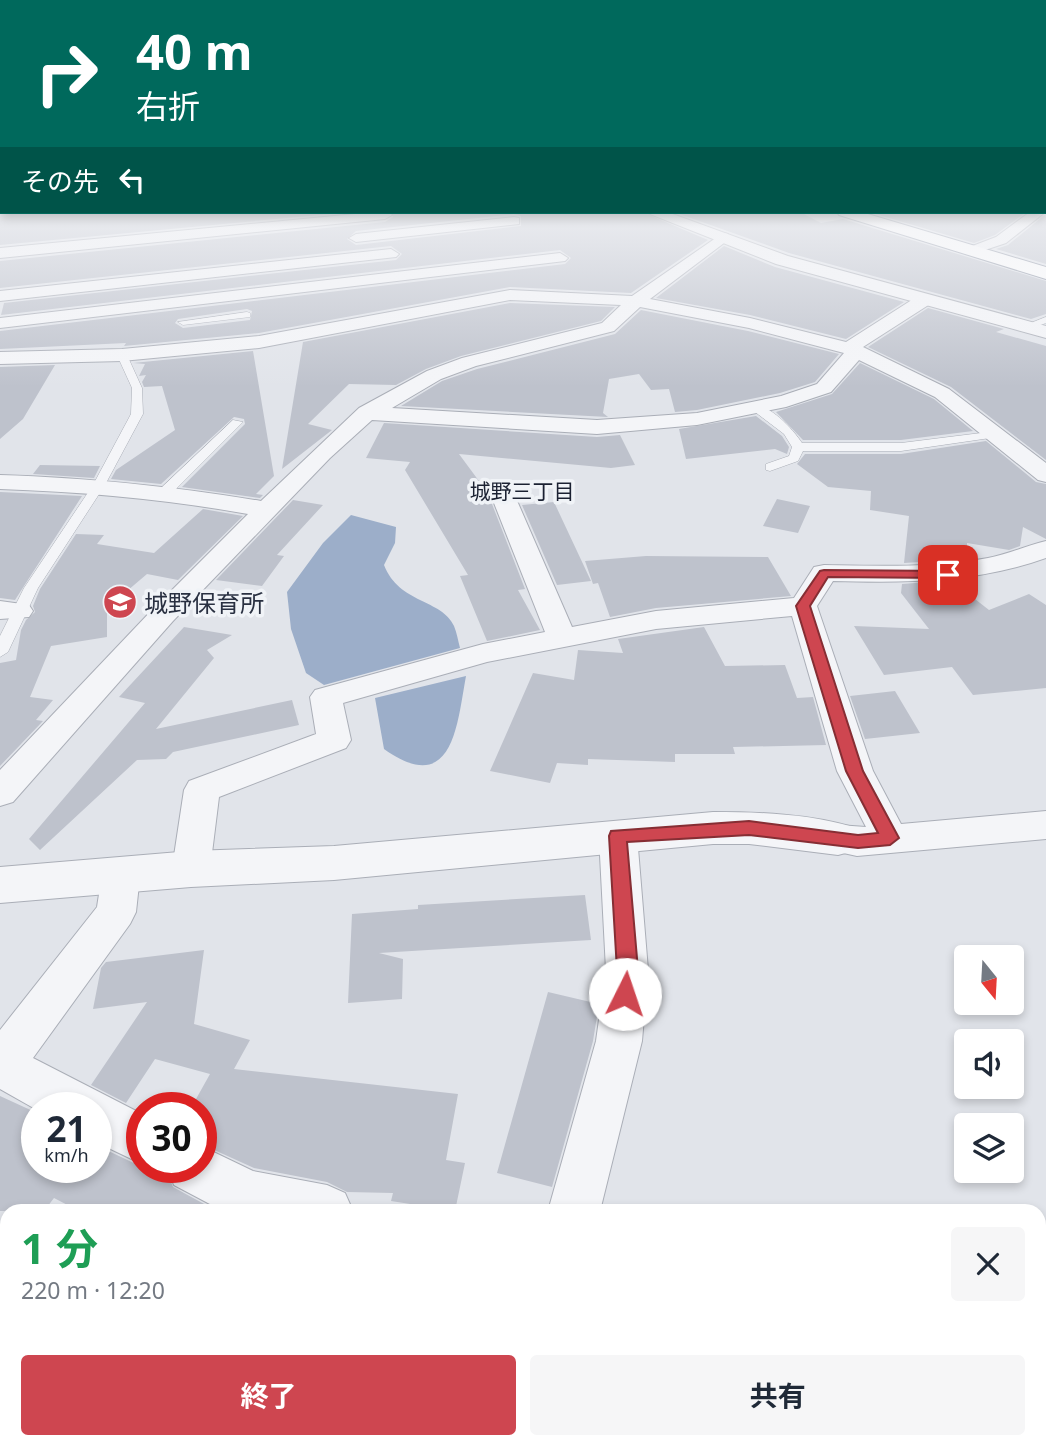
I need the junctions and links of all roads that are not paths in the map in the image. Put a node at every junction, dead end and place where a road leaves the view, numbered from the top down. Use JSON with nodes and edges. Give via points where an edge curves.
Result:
{"nodes":[{"id":1,"x":219,"y":252,"type":"edge"},
{"id":2,"x":552,"y":252,"type":"edge"},
{"id":3,"x":703,"y":252,"type":"edge"},
{"id":4,"x":761,"y":252,"type":"edge"},
{"id":5,"x":975,"y":252,"type":"edge"},
{"id":6,"x":401,"y":253,"type":"dead end"},
{"id":7,"x":228,"y":272,"type":"junction"},
{"id":8,"x":1046,"y":273,"type":"edge"},
{"id":9,"x":390,"y":277,"type":"junction"},
{"id":10,"x":238,"y":295,"type":"junction"},
{"id":11,"x":0,"y":296,"type":"edge"},
{"id":12,"x":636,"y":300,"type":"junction"},
{"id":13,"x":925,"y":300,"type":"junction"},
{"id":14,"x":421,"y":314,"type":"junction"},
{"id":15,"x":250,"y":320,"type":"joint"},
{"id":16,"x":1046,"y":320,"type":"edge"},
{"id":17,"x":183,"y":322,"type":"dead end"},
{"id":18,"x":0,"y":323,"type":"edge"},
{"id":19,"x":1026,"y":327,"type":"junction"},
{"id":20,"x":1046,"y":332,"type":"edge"},
{"id":21,"x":853,"y":349,"type":"junction"},
{"id":22,"x":122,"y":355,"type":"junction"},
{"id":23,"x":0,"y":358,"type":"edge"},
{"id":24,"x":755,"y":407,"type":"junction"},
{"id":25,"x":367,"y":413,"type":"junction"},
{"id":26,"x":237,"y":422,"type":"dead end"},
{"id":27,"x":997,"y":434,"type":"junction"},
{"id":28,"x":797,"y":447,"type":"junction"},
{"id":29,"x":770,"y":467,"type":"dead end"},
{"id":30,"x":1046,"y":475,"type":"edge"},
{"id":31,"x":0,"y":482,"type":"edge"},
{"id":32,"x":99,"y":485,"type":"junction"},
{"id":33,"x":165,"y":492,"type":"junction"},
{"id":34,"x":506,"y":503,"type":"dead end"},
{"id":35,"x":269,"y":509,"type":"junction"},
{"id":36,"x":1046,"y":549,"type":"edge"},
{"id":37,"x":803,"y":606,"type":"junction"},
{"id":38,"x":10,"y":611,"type":"edge"},
{"id":39,"x":562,"y":638,"type":"junction"},
{"id":40,"x":0,"y":652,"type":"edge"},
{"id":41,"x":0,"y":793,"type":"edge"},
{"id":42,"x":1046,"y":825,"type":"edge"},
{"id":43,"x":618,"y":836,"type":"junction"},
{"id":44,"x":890,"y":838,"type":"junction"},
{"id":45,"x":838,"y":839,"type":"joint"},
{"id":46,"x":191,"y":869,"type":"junction"},
{"id":47,"x":121,"y":875,"type":"junction"},
{"id":48,"x":0,"y":885,"type":"edge"},
{"id":49,"x":50,"y":1092,"type":"edge"},
{"id":50,"x":217,"y":1180,"type":"edge"},
{"id":51,"x":263,"y":1204,"type":"edge"},
{"id":52,"x":576,"y":1204,"type":"edge"}],
"edges":[{"from":1,"to":7,"type":"street"},
{"from":2,"to":9,"type":"street","via":[[565,262]]},
{"from":3,"to":12,"type":"street"},
{"from":4,"to":13,"type":"street"},
{"from":5,"to":8,"type":"highway"},
{"from":6,"to":7,"type":"street"},
{"from":7,"to":10,"type":"street"},
{"from":7,"to":11,"type":"street"},
{"from":9,"to":10,"type":"street"},
{"from":9,"to":14,"type":"street"},
{"from":10,"to":15,"type":"street"},
{"from":10,"to":18,"type":"street"},
{"from":12,"to":14,"type":"street","via":[[585,288],[510,295]]},
{"from":12,"to":21,"type":"street"},
{"from":12,"to":25,"type":"street","via":[[608,327],[469,362],[434,375]]},
{"from":13,"to":19,"type":"street"},
{"from":13,"to":21,"type":"street"},
{"from":14,"to":22,"type":"street","via":[[259,342]]},
{"from":15,"to":17,"type":"lane"},
{"from":16,"to":19,"type":"lane"},
{"from":19,"to":20,"type":"street"},
{"from":21,"to":24,"type":"street","via":[[824,388]]},
{"from":21,"to":27,"type":"street","via":[[942,393]]},
{"from":22,"to":23,"type":"street"},
{"from":22,"to":32,"type":"lane","via":[[138,388],[137,414]]},
{"from":24,"to":25,"type":"street","via":[[697,419],[597,427]]},
{"from":24,"to":28,"type":"lane","via":[[789,432]]},
{"from":25,"to":35,"type":"street"},
{"from":26,"to":33,"type":"lane"},
{"from":27,"to":28,"type":"lane","via":[[901,447]]},
{"from":27,"to":30,"type":"street"},
{"from":28,"to":29,"type":"lane","via":[[794,458]]},
{"from":31,"to":32,"type":"street"},
{"from":32,"to":33,"type":"street"},
{"from":32,"to":38,"type":"lane","via":[[31,588]]},
{"from":33,"to":35,"type":"street"},
{"from":34,"to":39,"type":"street"},
{"from":35,"to":41,"type":"street","via":[[163,615]]},
{"from":36,"to":37,"type":"street","via":[[1015,562],[948,575],[824,573]]},
{"from":37,"to":39,"type":"street","via":[[656,620]]},
{"from":37,"to":44,"type":"street","via":[[855,771]]},
{"from":38,"to":40,"type":"lane"},
{"from":39,"to":46,"type":"street","via":[[482,653],[326,697],[334,740],[202,790]]},
{"from":42,"to":44,"type":"street"},
{"from":43,"to":45,"type":"street","via":[[749,828]]},
{"from":43,"to":46,"type":"street","via":[[334,863]]},
{"from":43,"to":52,"type":"street","via":[[627,970],[619,1041]]},
{"from":44,"to":45,"type":"street"},
{"from":46,"to":47,"type":"street"},
{"from":47,"to":48,"type":"street"},
{"from":47,"to":49,"type":"street","via":[[116,912],[1,1066]]},
{"from":50,"to":51,"type":"street"}]}
